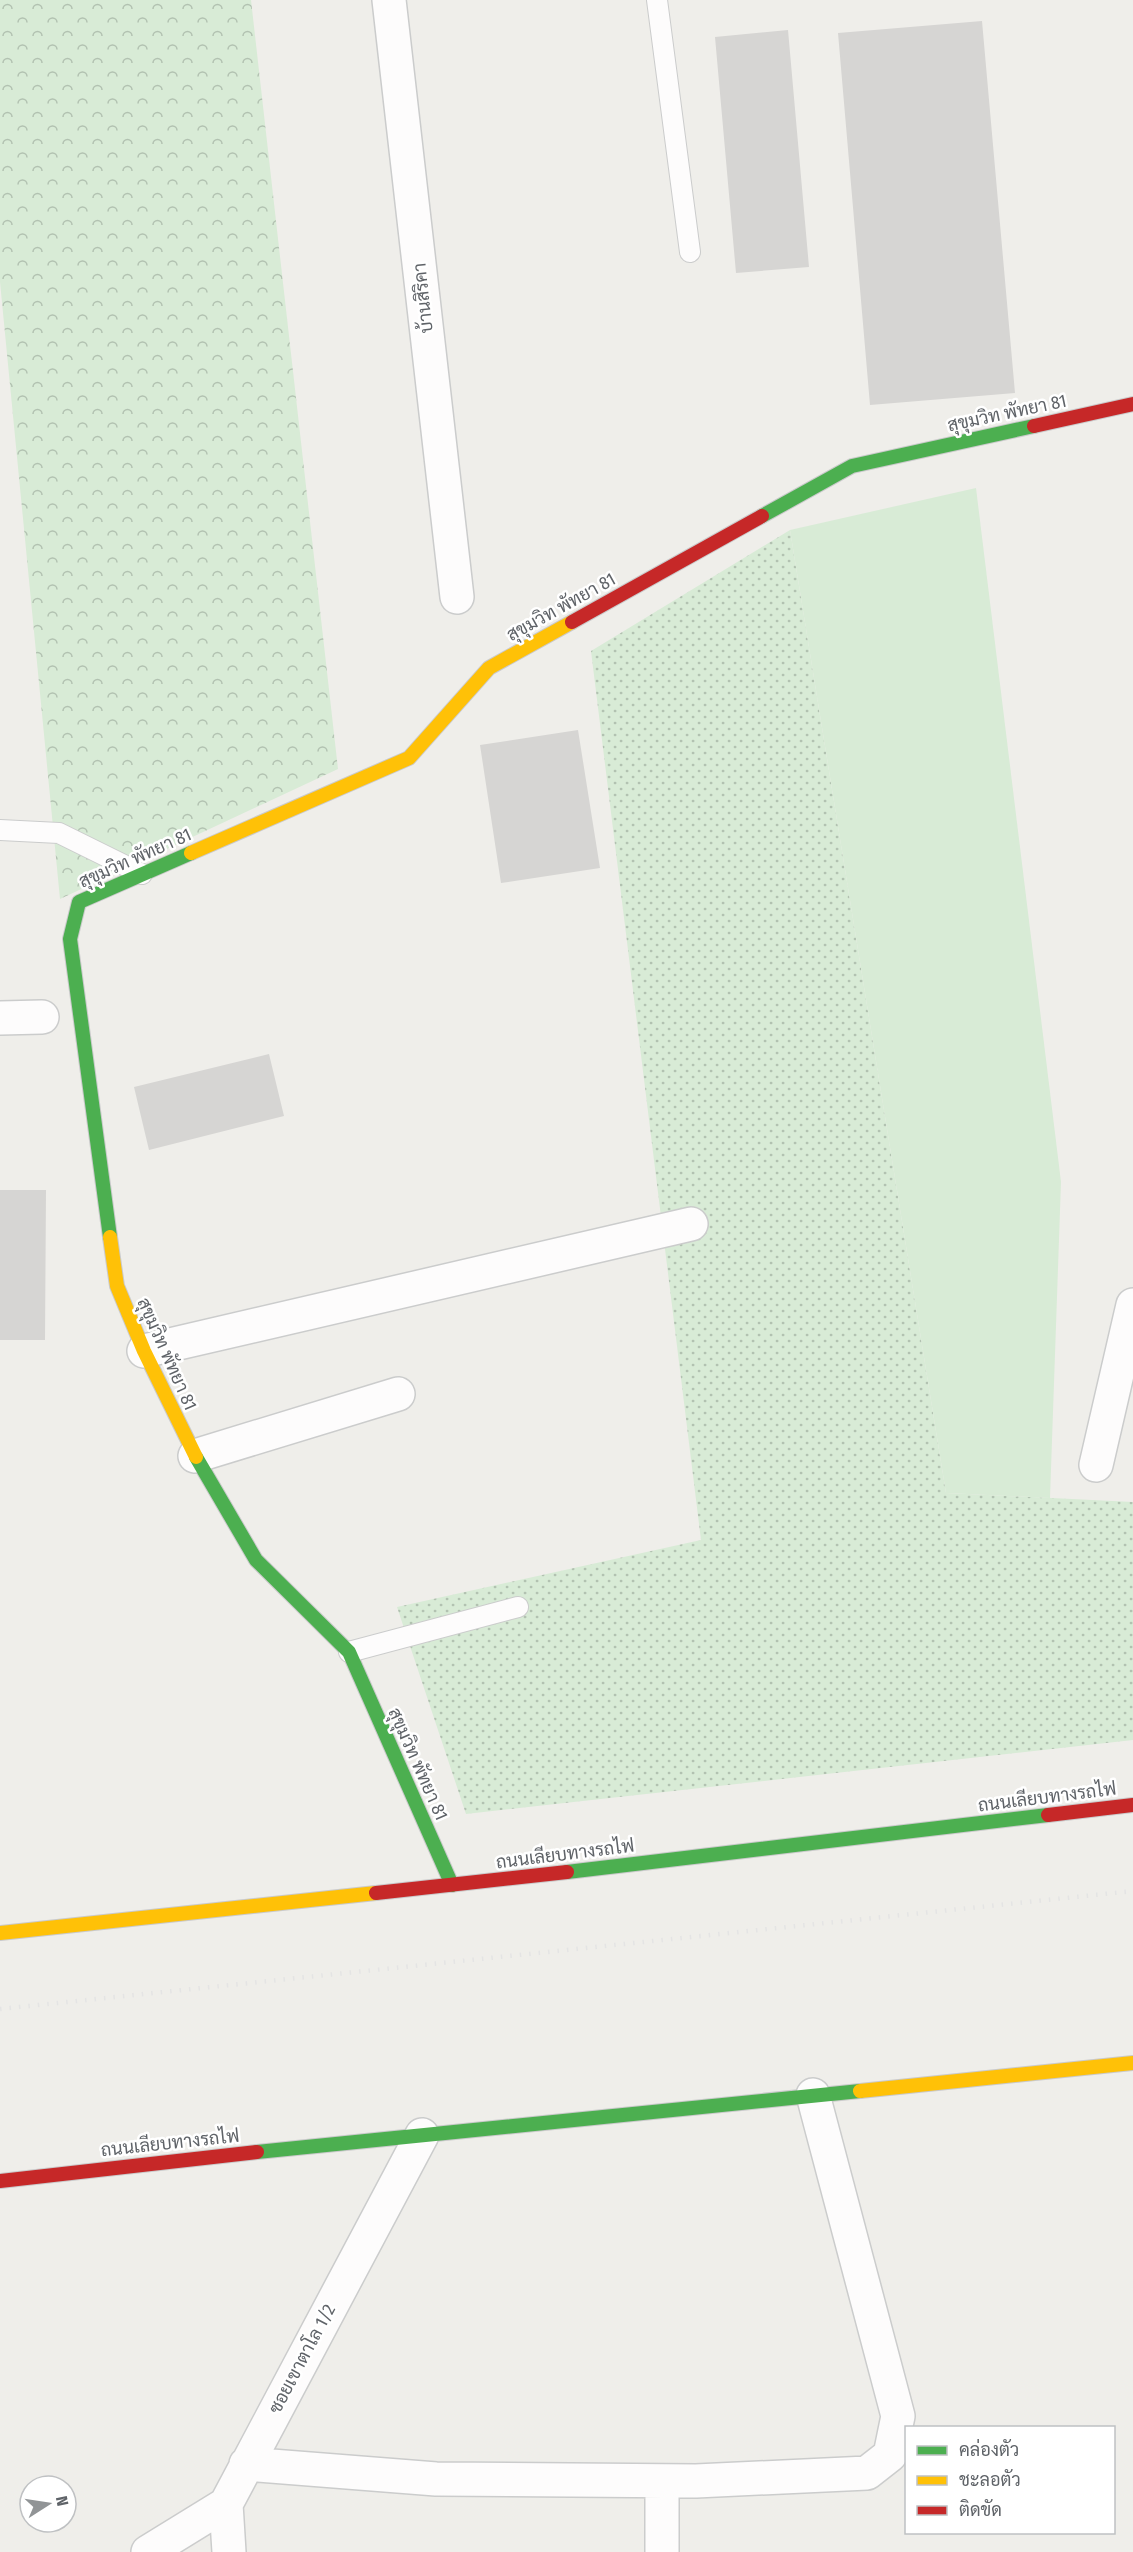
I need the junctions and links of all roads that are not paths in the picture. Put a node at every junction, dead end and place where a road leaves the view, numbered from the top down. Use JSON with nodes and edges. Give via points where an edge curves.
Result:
{"nodes":[{"id":1,"x":389,"y":0,"type":"edge"},
{"id":2,"x":657,"y":0,"type":"edge"},
{"id":3,"x":690,"y":252,"type":"dead end"},
{"id":4,"x":1133,"y":404,"type":"edge"},
{"id":5,"x":457,"y":597,"type":"dead end"},
{"id":6,"x":0,"y":830,"type":"edge"},
{"id":7,"x":141,"y":874,"type":"junction"},
{"id":8,"x":42,"y":1017,"type":"dead end"},
{"id":9,"x":0,"y":1018,"type":"edge"},
{"id":10,"x":691,"y":1224,"type":"dead end"},
{"id":11,"x":1133,"y":1305,"type":"edge"},
{"id":12,"x":144,"y":1352,"type":"junction"},
{"id":13,"x":399,"y":1394,"type":"dead end"},
{"id":14,"x":195,"y":1456,"type":"junction"},
{"id":15,"x":1096,"y":1465,"type":"dead end"},
{"id":16,"x":518,"y":1607,"type":"dead end"},
{"id":17,"x":349,"y":1652,"type":"junction"},
{"id":18,"x":1133,"y":1805,"type":"edge"},
{"id":19,"x":452,"y":1885,"type":"junction"},
{"id":20,"x":0,"y":1933,"type":"edge"},
{"id":21,"x":1133,"y":2063,"type":"edge"},
{"id":22,"x":813,"y":2095,"type":"junction"},
{"id":23,"x":422,"y":2135,"type":"junction"},
{"id":24,"x":0,"y":2181,"type":"edge"},
{"id":25,"x":246,"y":2464,"type":"junction"},
{"id":26,"x":662,"y":2481,"type":"junction"},
{"id":27,"x":226,"y":2504,"type":"junction"},
{"id":28,"x":148,"y":2552,"type":"edge"},
{"id":29,"x":229,"y":2552,"type":"edge"},
{"id":30,"x":662,"y":2552,"type":"edge"}],
"edges":[{"from":1,"to":5,"type":"street","name":"บ้านสิริคา"},
{"from":2,"to":3,"type":"lane"},
{"from":4,"to":7,"type":"street","name":"สุขุมวิท พัทยา 81","via":[[852,466],[489,668],[409,758]]},
{"from":6,"to":7,"type":"lane","via":[[59,833]]},
{"from":7,"to":12,"type":"street","name":"สุขุมวิท พัทยา 81","via":[[79,902],[70,939],[117,1286]]},
{"from":8,"to":9,"type":"street"},
{"from":10,"to":12,"type":"street"},
{"from":11,"to":15,"type":"street"},
{"from":12,"to":14,"type":"street","name":"สุขุมวิท พัทยา 81"},
{"from":13,"to":14,"type":"street"},
{"from":14,"to":17,"type":"street","name":"สุขุมวิท พัทยา 81","via":[[256,1560]]},
{"from":16,"to":17,"type":"lane"},
{"from":17,"to":19,"type":"street","name":"สุขุมวิท พัทยา 81"},
{"from":18,"to":19,"type":"street","name":"ถนนเลียบทางรถไฟ"},
{"from":19,"to":20,"type":"street","name":"ถนนเลียบทางรถไฟ"},
{"from":21,"to":22,"type":"street","name":"ถนนเลียบทางรถไฟ"},
{"from":22,"to":23,"type":"street","name":"ถนนเลียบทางรถไฟ"},
{"from":22,"to":26,"type":"street","via":[[898,2416],[890,2455],[867,2473]]},
{"from":23,"to":24,"type":"street","name":"ถนนเลียบทางรถไฟ"},
{"from":23,"to":25,"type":"street","name":"ซอยเขาตาโล 1/2"},
{"from":25,"to":26,"type":"street","via":[[436,2479]]},
{"from":25,"to":27,"type":"street","name":"ซอยเขาตาโล 1/2"},
{"from":26,"to":30,"type":"street"},
{"from":27,"to":28,"type":"street"},
{"from":27,"to":29,"type":"street"}]}
